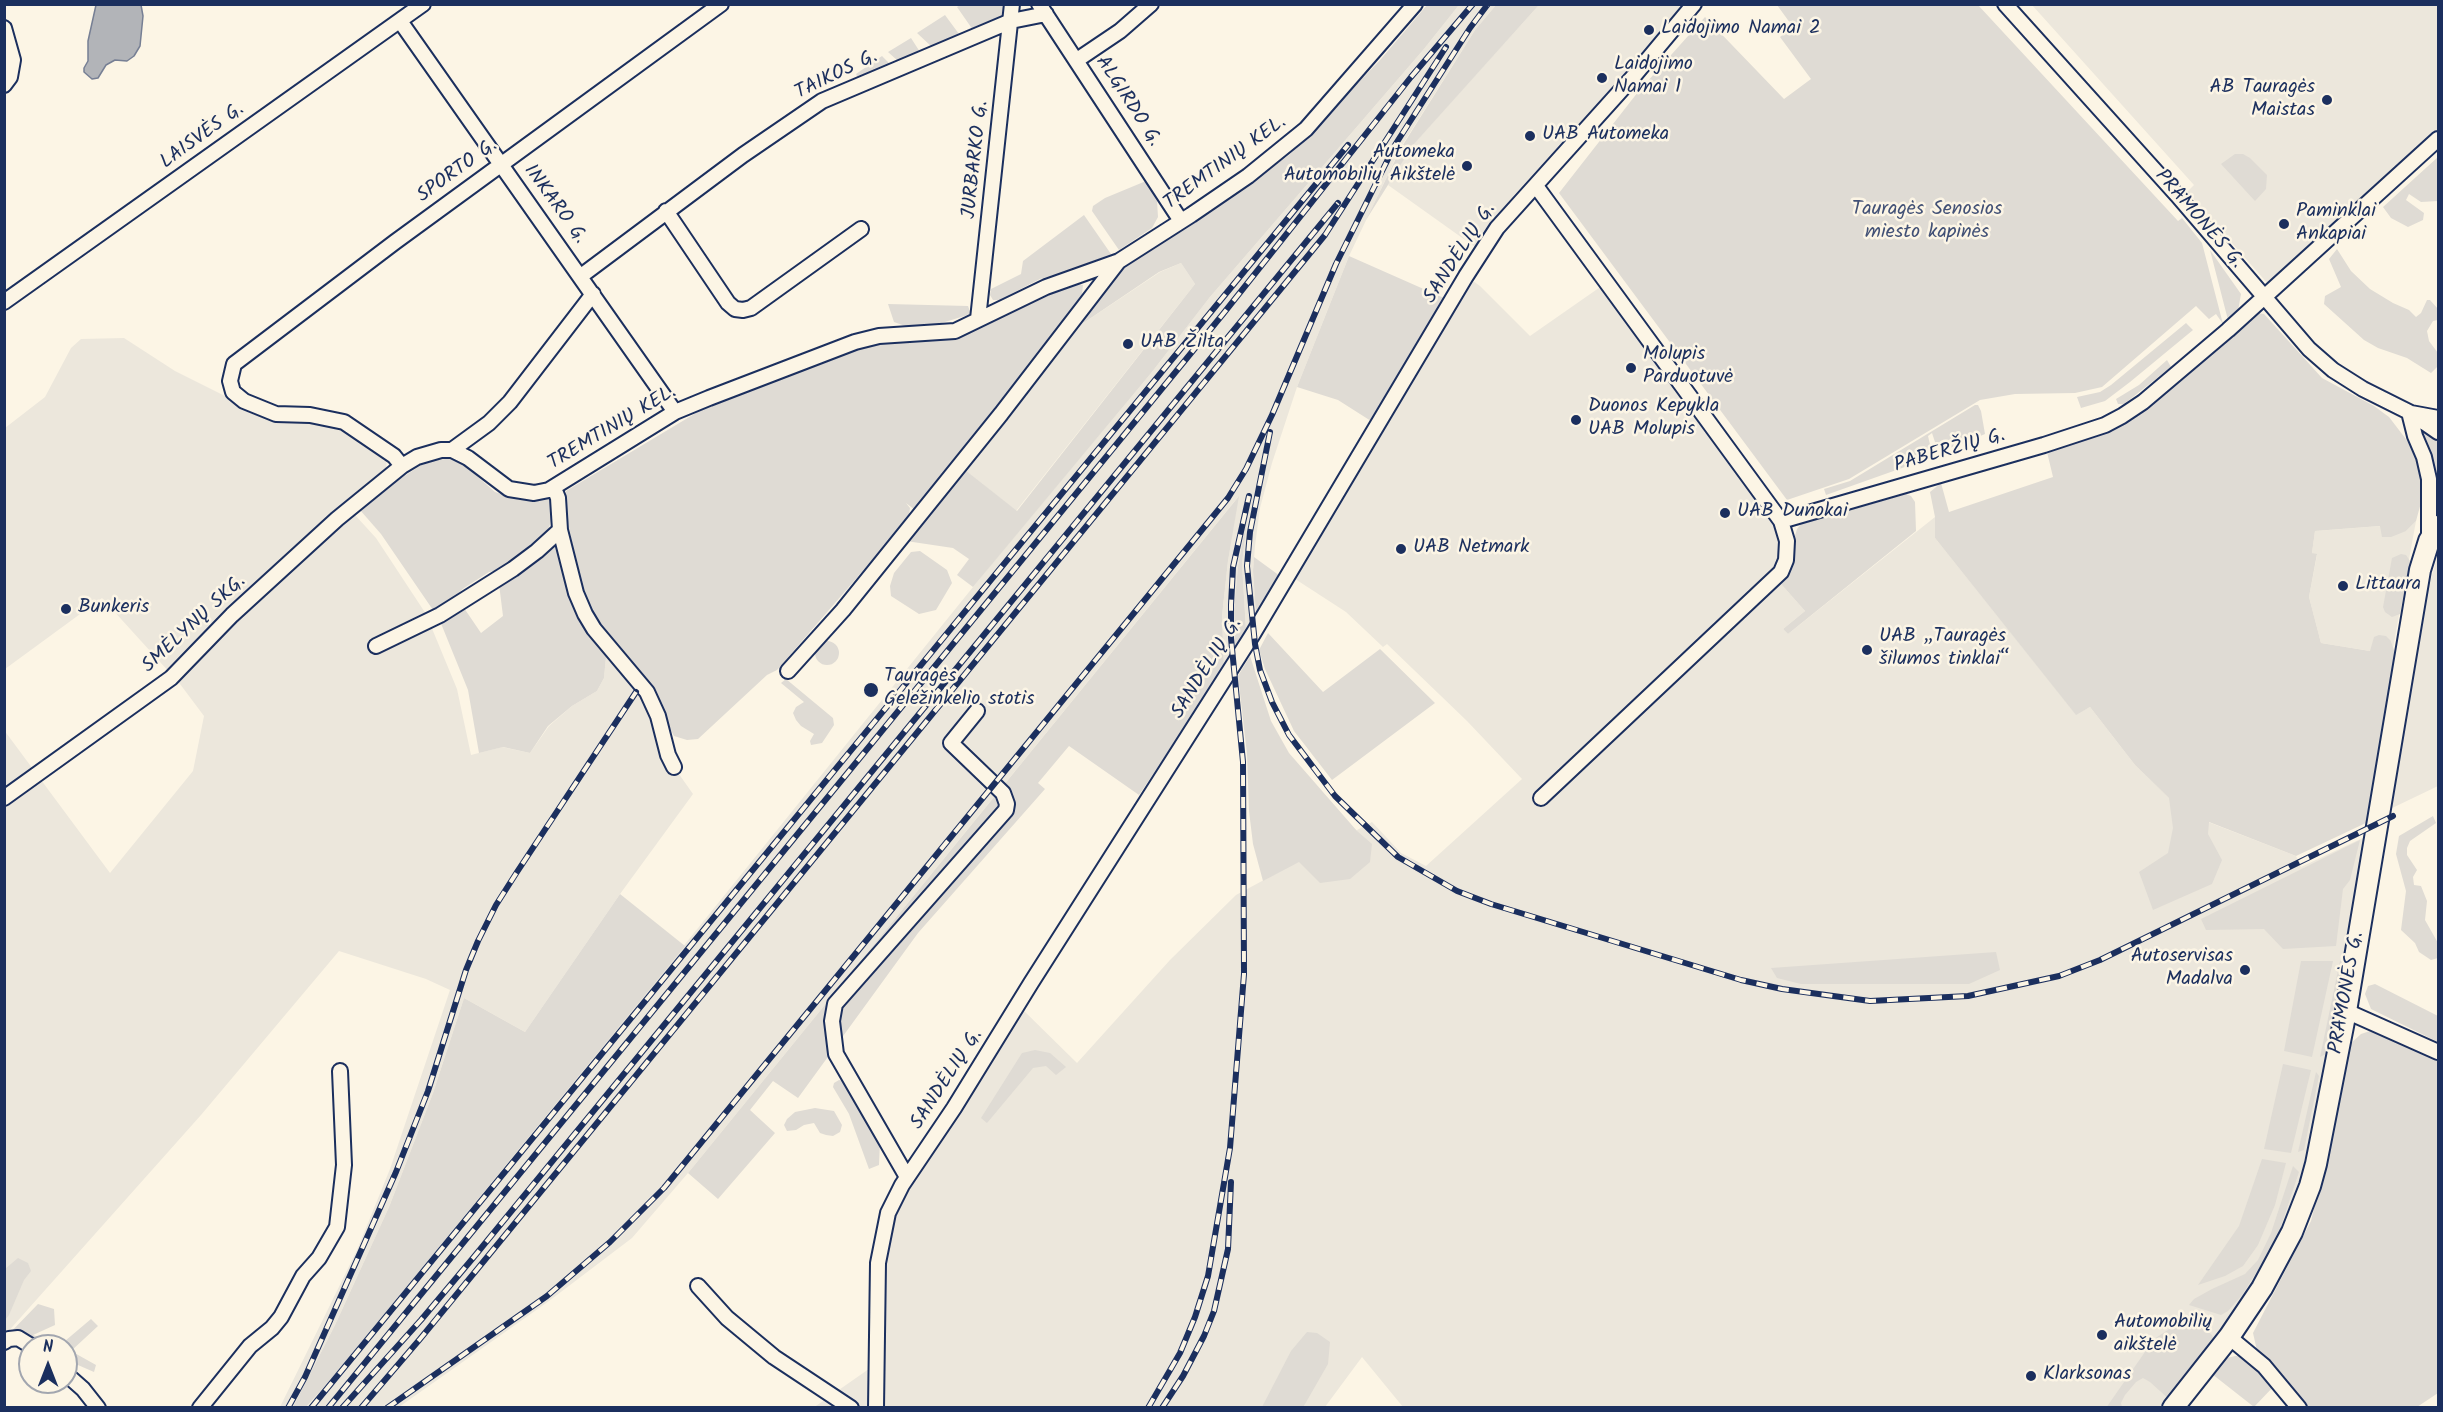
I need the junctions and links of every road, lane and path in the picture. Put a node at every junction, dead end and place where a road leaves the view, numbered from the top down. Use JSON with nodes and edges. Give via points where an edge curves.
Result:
{"nodes":[{"id":1,"x":423,"y":4,"type":"edge"},
{"id":2,"x":721,"y":4,"type":"edge"},
{"id":3,"x":1012,"y":4,"type":"edge"},
{"id":4,"x":1152,"y":4,"type":"edge"},
{"id":5,"x":1415,"y":4,"type":"edge"},
{"id":6,"x":1694,"y":4,"type":"edge"},
{"id":7,"x":2005,"y":4,"type":"edge"},
{"id":8,"x":1042,"y":9,"type":"edge"},
{"id":9,"x":400,"y":21,"type":"junction"},
{"id":10,"x":1011,"y":21,"type":"junction"},
{"id":11,"x":4,"y":28,"type":"edge"},
{"id":12,"x":1077,"y":60,"type":"junction"},
{"id":13,"x":4,"y":85,"type":"edge"},
{"id":14,"x":2439,"y":139,"type":"edge"},
{"id":15,"x":502,"y":165,"type":"junction"},
{"id":16,"x":1536,"y":186,"type":"junction"},
{"id":17,"x":666,"y":212,"type":"junction"},
{"id":18,"x":1181,"y":221,"type":"junction"},
{"id":19,"x":861,"y":230,"type":"dead end"},
{"id":20,"x":1119,"y":261,"type":"junction"},
{"id":21,"x":581,"y":276,"type":"junction"},
{"id":22,"x":1076,"y":276,"type":"junction"},
{"id":23,"x":593,"y":294,"type":"junction"},
{"id":24,"x":1092,"y":295,"type":"junction"},
{"id":25,"x":2264,"y":297,"type":"junction"},
{"id":26,"x":4,"y":302,"type":"edge"},
{"id":27,"x":978,"y":319,"type":"junction"},
{"id":28,"x":675,"y":412,"type":"junction"},
{"id":29,"x":2409,"y":412,"type":"junction"},
{"id":30,"x":2439,"y":418,"type":"edge"},
{"id":31,"x":2439,"y":432,"type":"edge"},
{"id":32,"x":452,"y":450,"type":"junction"},
{"id":33,"x":402,"y":466,"type":"junction"},
{"id":34,"x":554,"y":488,"type":"junction"},
{"id":35,"x":1781,"y":521,"type":"junction"},
{"id":36,"x":560,"y":530,"type":"junction"},
{"id":37,"x":2434,"y":534,"type":"edge"},
{"id":38,"x":376,"y":646,"type":"dead end"},
{"id":39,"x":788,"y":671,"type":"dead end"},
{"id":40,"x":977,"y":711,"type":"dead end"},
{"id":41,"x":674,"y":767,"type":"dead end"},
{"id":42,"x":4,"y":798,"type":"edge"},
{"id":43,"x":1541,"y":798,"type":"dead end"},
{"id":44,"x":2346,"y":1011,"type":"junction"},
{"id":45,"x":2439,"y":1052,"type":"edge"},
{"id":46,"x":340,"y":1071,"type":"dead end"},
{"id":47,"x":907,"y":1177,"type":"junction"},
{"id":48,"x":698,"y":1287,"type":"dead end"},
{"id":49,"x":2229,"y":1337,"type":"junction"},
{"id":50,"x":78,"y":1385,"type":"edge"},
{"id":51,"x":98,"y":1407,"type":"edge"},
{"id":52,"x":200,"y":1407,"type":"edge"},
{"id":53,"x":851,"y":1407,"type":"edge"},
{"id":54,"x":876,"y":1407,"type":"edge"},
{"id":55,"x":2173,"y":1407,"type":"edge"},
{"id":56,"x":2299,"y":1407,"type":"edge"}],
"edges":[{"from":1,"to":9,"type":"street","name":"LAISVĖS G."},
{"from":2,"to":15,"type":"street","name":"SPORTO G."},
{"from":3,"to":10,"type":"street","name":"JURBARKO G."},
{"from":4,"to":12,"type":"street"},
{"from":5,"to":18,"type":"street","name":"TREMTINIŲ KEL.","via":[[1306,129],[1256,170]]},
{"from":6,"to":16,"type":"street","name":"SANDĖLIŲ G."},
{"from":7,"to":25,"type":"street","name":"PRAMONĖS G."},
{"from":8,"to":10,"type":"street","name":"TAIKOS G."},
{"from":8,"to":12,"type":"street","name":"ALGIRDO G."},
{"from":9,"to":15,"type":"street","name":"INKARO G."},
{"from":9,"to":26,"type":"street","name":"LAISVĖS G."},
{"from":10,"to":17,"type":"street","name":"TAIKOS G.","via":[[822,101]]},
{"from":10,"to":27,"type":"street","name":"JURBARKO G."},
{"from":11,"to":13,"type":"street","via":[[13,60]]},
{"from":12,"to":18,"type":"street","name":"ALGIRDO G."},
{"from":14,"to":25,"type":"street","name":"PABERŽIŲ G."},
{"from":15,"to":21,"type":"street","name":"INKARO G."},
{"from":15,"to":33,"type":"street","name":"SPORTO G.","via":[[234,364],[230,381],[233,392],[259,408],[276,414],[319,416],[344,422],[394,456]]},
{"from":16,"to":35,"type":"street"},
{"from":16,"to":47,"type":"street","name":"SANDĖLIŲ G.","via":[[1497,228],[1475,261],[1253,634]]},
{"from":17,"to":19,"type":"street","via":[[728,303],[743,310]]},
{"from":17,"to":21,"type":"street","name":"TAIKOS G."},
{"from":18,"to":20,"type":"street","name":"TREMTINIŲ KEL."},
{"from":20,"to":22,"type":"street","name":"TREMTINIŲ KEL."},
{"from":20,"to":24,"type":"street","name":"TREMTINIŲ KEL."},
{"from":21,"to":23,"type":"street","name":"INKARO G."},
{"from":22,"to":24,"type":"street","via":[[1091,282]]},
{"from":22,"to":27,"type":"street","name":"TREMTINIŲ KEL."},
{"from":23,"to":28,"type":"street","name":"INKARO G."},
{"from":23,"to":32,"type":"street","via":[[510,402]]},
{"from":24,"to":39,"type":"street","name":"TREMTINIŲ KEL.","via":[[843,610]]},
{"from":25,"to":29,"type":"street","name":"PRAMONĖS G.","via":[[2309,349],[2333,370]]},
{"from":25,"to":35,"type":"street","name":"PABERŽIŲ G.","via":[[2143,402],[2105,425]]},
{"from":27,"to":28,"type":"street","name":"TREMTINIŲ KEL.","via":[[955,331],[879,336],[855,342]]},
{"from":28,"to":34,"type":"street","name":"TREMTINIŲ KEL."},
{"from":29,"to":30,"type":"street","name":"PRAMONĖS G."},
{"from":29,"to":31,"type":"street","name":"PRAMONĖS G."},
{"from":29,"to":37,"type":"street","name":"PRAMONĖS G.","via":[[2424,457]]},
{"from":32,"to":33,"type":"street","via":[[429,453]]},
{"from":32,"to":34,"type":"street","name":"TREMTINIŲ KEL.","via":[[509,489],[534,493]]},
{"from":33,"to":42,"type":"street","name":"SMĖLYNŲ SKG.","via":[[232,615],[171,678]]},
{"from":34,"to":36,"type":"street"},
{"from":35,"to":43,"type":"street","via":[[1787,541],[1781,572]]},
{"from":36,"to":38,"type":"street","via":[[513,569],[440,615]]},
{"from":36,"to":41,"type":"street","via":[[585,614],[647,692]]},
{"from":37,"to":44,"type":"main road","name":"PRAMONĖS G.","via":[[2420,570],[2408,633]]},
{"from":40,"to":47,"type":"street","via":[[951,743],[1003,793],[1006,810],[835,1004],[832,1021],[836,1054]]},
{"from":44,"to":45,"type":"street"},
{"from":44,"to":49,"type":"main road","name":"PRAMONĖS G.","via":[[2316,1164],[2302,1208],[2262,1287]]},
{"from":46,"to":52,"type":"street","via":[[344,1165],[337,1227],[303,1276],[282,1317],[250,1346]]},
{"from":47,"to":54,"type":"street","name":"SANDĖLIŲ G.","via":[[888,1213],[879,1263]]},
{"from":48,"to":53,"type":"street","via":[[727,1318],[774,1357]]},
{"from":49,"to":55,"type":"main road","name":"PRAMONĖS G."},
{"from":49,"to":56,"type":"street","via":[[2264,1366]]},
{"from":50,"to":51,"type":"street"}]}
